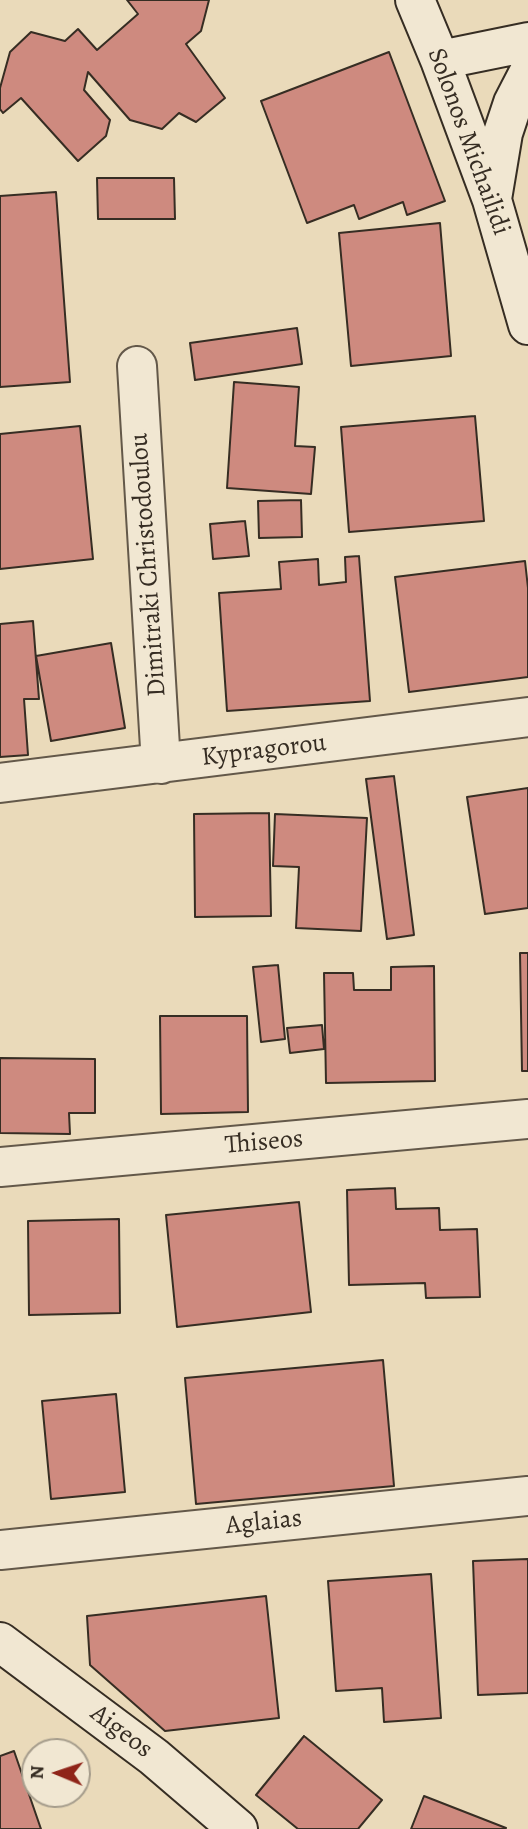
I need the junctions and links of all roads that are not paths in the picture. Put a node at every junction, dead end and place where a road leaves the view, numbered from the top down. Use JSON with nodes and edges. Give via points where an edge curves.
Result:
{"nodes":[{"id":1,"x":415,"y":0,"type":"edge"},
{"id":2,"x":528,"y":41,"type":"edge"},
{"id":3,"x":440,"y":60,"type":"junction"},
{"id":4,"x":528,"y":74,"type":"edge"},
{"id":5,"x":492,"y":200,"type":"junction"},
{"id":6,"x":528,"y":325,"type":"edge"},
{"id":7,"x":136,"y":366,"type":"dead end"},
{"id":8,"x":528,"y":717,"type":"edge"},
{"id":9,"x":161,"y":764,"type":"junction"},
{"id":10,"x":0,"y":783,"type":"edge"},
{"id":11,"x":528,"y":1119,"type":"edge"},
{"id":12,"x":0,"y":1167,"type":"edge"},
{"id":13,"x":528,"y":1496,"type":"edge"},
{"id":14,"x":0,"y":1550,"type":"edge"},
{"id":15,"x":0,"y":1642,"type":"edge"},
{"id":16,"x":238,"y":1829,"type":"edge"}],
"edges":[{"from":1,"to":3,"type":"street","name":"Solonos Michailidi"},
{"from":2,"to":3,"type":"street"},
{"from":3,"to":5,"type":"street","name":"Solonos Michailidi"},
{"from":4,"to":5,"type":"street","via":[[503,133]]},
{"from":5,"to":6,"type":"street","name":"Solonos Michailidi"},
{"from":7,"to":9,"type":"street","name":"Dimitraki Christodoulou"},
{"from":8,"to":9,"type":"street","name":"Kypragorou"},
{"from":9,"to":10,"type":"street","name":"Kypragorou"},
{"from":11,"to":12,"type":"street","name":"Thiseos"},
{"from":13,"to":14,"type":"street","name":"Aglaias"},
{"from":15,"to":16,"type":"street","name":"Aigeos","via":[[154,1757]]}]}
